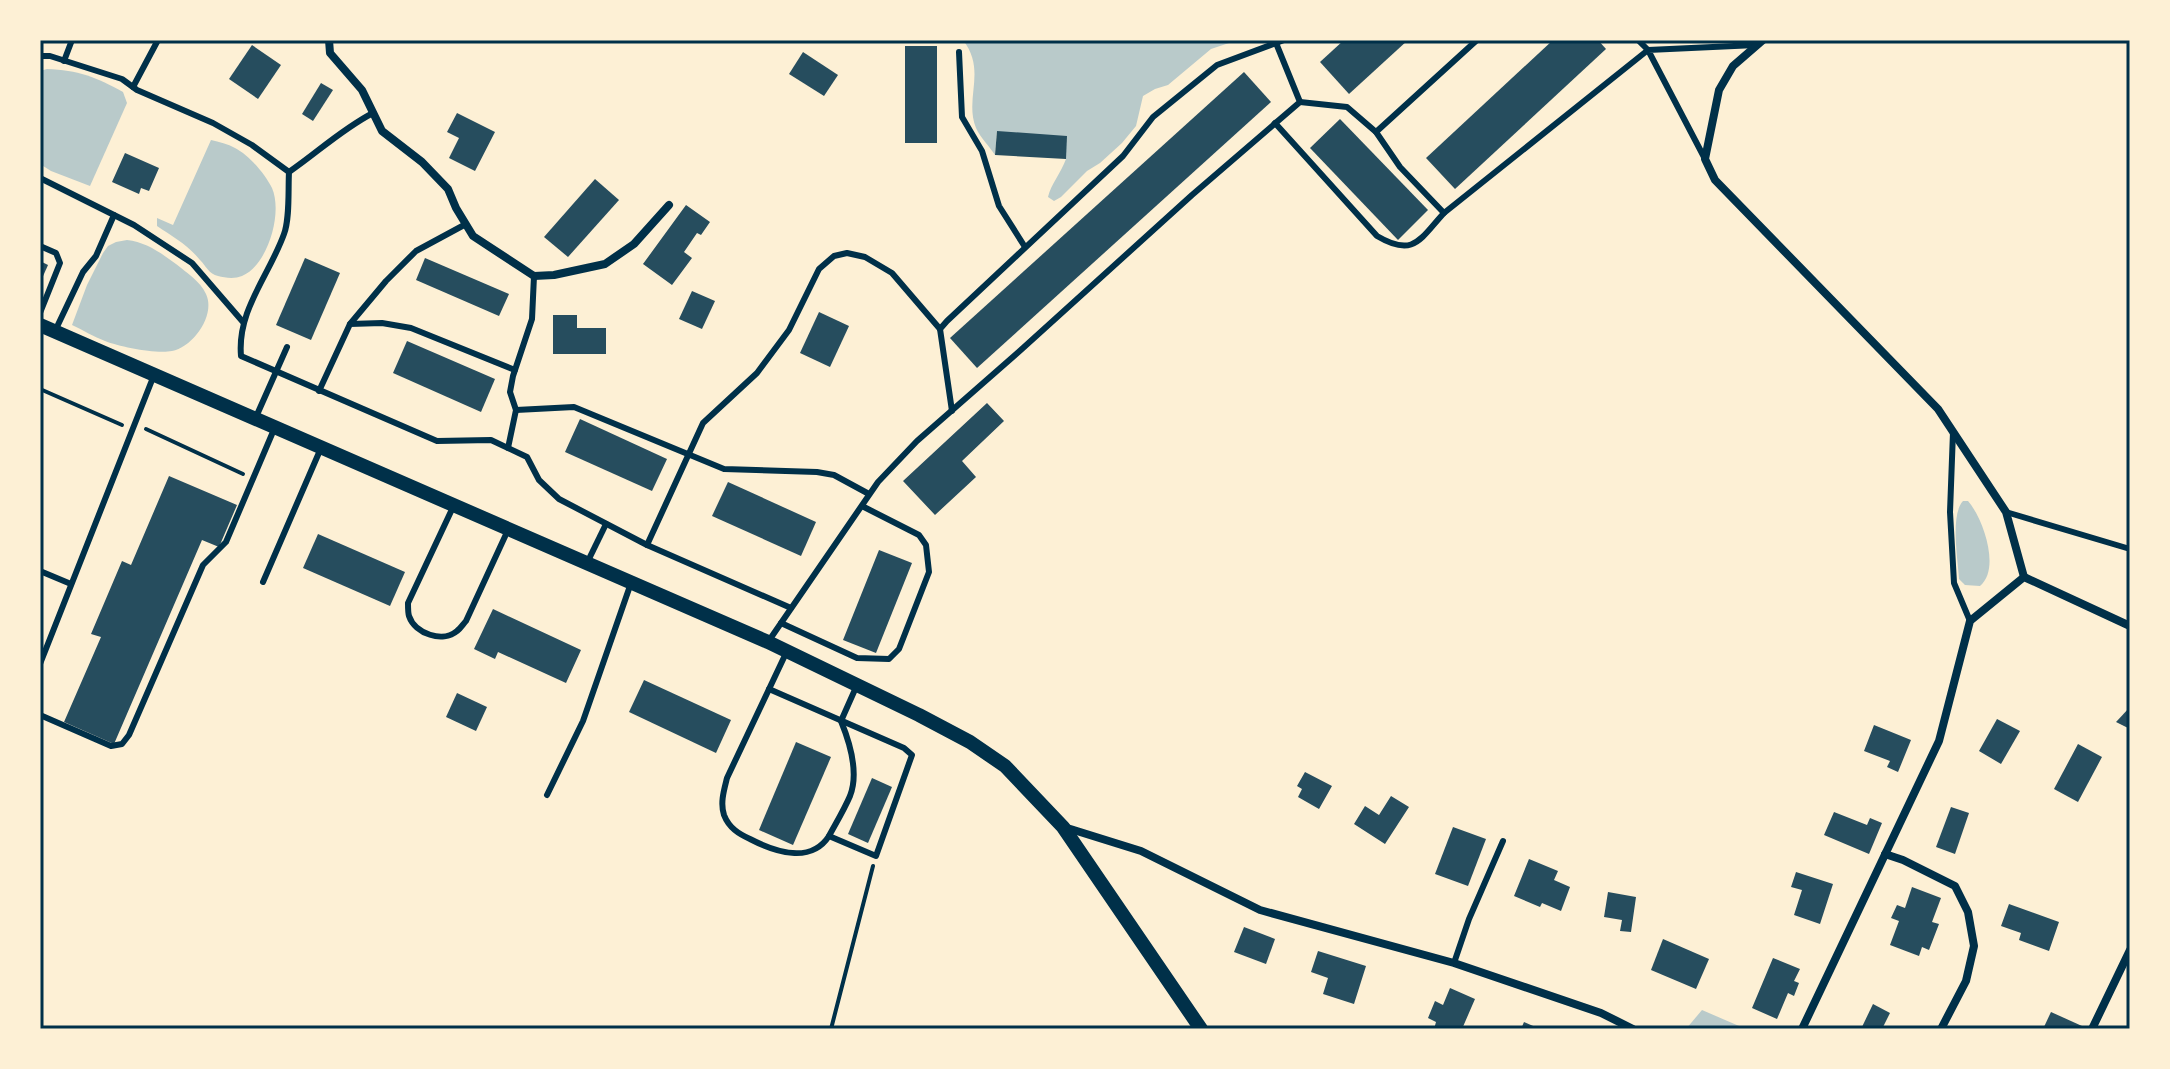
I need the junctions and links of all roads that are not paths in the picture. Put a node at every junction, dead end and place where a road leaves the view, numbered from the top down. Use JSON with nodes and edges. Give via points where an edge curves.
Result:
{"nodes":[{"id":1,"x":72,"y":40,"type":"edge"},
{"id":2,"x":158,"y":40,"type":"edge"},
{"id":3,"x":329,"y":40,"type":"edge"},
{"id":4,"x":1284,"y":40,"type":"edge"},
{"id":5,"x":1477,"y":40,"type":"edge"},
{"id":6,"x":1638,"y":40,"type":"edge"},
{"id":7,"x":1276,"y":43,"type":"junction"},
{"id":8,"x":1760,"y":43,"type":"edge"},
{"id":9,"x":1648,"y":50,"type":"junction"},
{"id":10,"x":959,"y":52,"type":"dead end"},
{"id":11,"x":40,"y":56,"type":"edge"},
{"id":12,"x":64,"y":61,"type":"junction"},
{"id":13,"x":133,"y":87,"type":"junction"},
{"id":14,"x":1300,"y":102,"type":"junction"},
{"id":15,"x":373,"y":113,"type":"junction"},
{"id":16,"x":1275,"y":123,"type":"junction"},
{"id":17,"x":1376,"y":132,"type":"junction"},
{"id":18,"x":1705,"y":159,"type":"junction"},
{"id":19,"x":289,"y":172,"type":"junction"},
{"id":20,"x":40,"y":178,"type":"edge"},
{"id":21,"x":669,"y":205,"type":"dead end"},
{"id":22,"x":1444,"y":213,"type":"junction"},
{"id":23,"x":114,"y":215,"type":"junction"},
{"id":24,"x":466,"y":224,"type":"junction"},
{"id":25,"x":40,"y":246,"type":"edge"},
{"id":26,"x":1025,"y":247,"type":"junction"},
{"id":27,"x":534,"y":276,"type":"junction"},
{"id":28,"x":40,"y":313,"type":"edge"},
{"id":29,"x":243,"y":322,"type":"junction"},
{"id":30,"x":350,"y":324,"type":"junction"},
{"id":31,"x":40,"y":325,"type":"edge"},
{"id":32,"x":940,"y":329,"type":"junction"},
{"id":33,"x":55,"y":331,"type":"junction"},
{"id":34,"x":287,"y":347,"type":"dead end"},
{"id":35,"x":515,"y":370,"type":"junction"},
{"id":36,"x":276,"y":372,"type":"junction"},
{"id":37,"x":154,"y":375,"type":"junction"},
{"id":38,"x":319,"y":391,"type":"junction"},
{"id":39,"x":516,"y":410,"type":"junction"},
{"id":40,"x":952,"y":411,"type":"junction"},
{"id":41,"x":255,"y":419,"type":"junction"},
{"id":42,"x":275,"y":427,"type":"junction"},
{"id":43,"x":1953,"y":432,"type":"junction"},
{"id":44,"x":321,"y":448,"type":"junction"},
{"id":45,"x":508,"y":448,"type":"junction"},
{"id":46,"x":689,"y":455,"type":"junction"},
{"id":47,"x":869,"y":494,"type":"junction"},
{"id":48,"x":454,"y":505,"type":"junction"},
{"id":49,"x":862,"y":506,"type":"junction"},
{"id":50,"x":2006,"y":512,"type":"junction"},
{"id":51,"x":606,"y":524,"type":"junction"},
{"id":52,"x":509,"y":529,"type":"junction"},
{"id":53,"x":647,"y":545,"type":"junction"},
{"id":54,"x":2130,"y":549,"type":"edge"},
{"id":55,"x":587,"y":563,"type":"junction"},
{"id":56,"x":40,"y":571,"type":"edge"},
{"id":57,"x":2024,"y":577,"type":"junction"},
{"id":58,"x":263,"y":582,"type":"dead end"},
{"id":59,"x":631,"y":583,"type":"junction"},
{"id":60,"x":71,"y":584,"type":"junction"},
{"id":61,"x":791,"y":608,"type":"junction"},
{"id":62,"x":1970,"y":621,"type":"junction"},
{"id":63,"x":781,"y":623,"type":"junction"},
{"id":64,"x":2130,"y":626,"type":"edge"},
{"id":65,"x":768,"y":642,"type":"junction"},
{"id":66,"x":787,"y":651,"type":"junction"},
{"id":67,"x":40,"y":664,"type":"edge"},
{"id":68,"x":857,"y":684,"type":"junction"},
{"id":69,"x":769,"y":689,"type":"junction"},
{"id":70,"x":40,"y":715,"type":"edge"},
{"id":71,"x":841,"y":721,"type":"junction"},
{"id":72,"x":547,"y":795,"type":"dead end"},
{"id":73,"x":1063,"y":827,"type":"junction"},
{"id":74,"x":829,"y":836,"type":"junction"},
{"id":75,"x":1503,"y":841,"type":"dead end"},
{"id":76,"x":1885,"y":854,"type":"junction"},
{"id":77,"x":2130,"y":950,"type":"edge"},
{"id":78,"x":1454,"y":963,"type":"junction"},
{"id":79,"x":1201,"y":1029,"type":"edge"},
{"id":80,"x":1633,"y":1029,"type":"edge"},
{"id":81,"x":1802,"y":1029,"type":"edge"},
{"id":82,"x":1941,"y":1029,"type":"edge"},
{"id":83,"x":2092,"y":1029,"type":"edge"}],
"edges":[{"from":1,"to":12,"type":"lane"},
{"from":2,"to":13,"type":"lane"},
{"from":3,"to":15,"type":"street","via":[[330,53],[362,90]]},
{"from":4,"to":7,"type":"lane"},
{"from":5,"to":17,"type":"lane"},
{"from":6,"to":9,"type":"lane"},
{"from":7,"to":14,"type":"lane"},
{"from":7,"to":26,"type":"lane","via":[[1217,65],[1153,117],[1123,156]]},
{"from":8,"to":9,"type":"lane"},
{"from":8,"to":18,"type":"street","via":[[1733,66],[1719,90]]},
{"from":9,"to":18,"type":"lane"},
{"from":9,"to":22,"type":"lane"},
{"from":10,"to":26,"type":"lane","via":[[962,117],[982,151],[999,206]]},
{"from":11,"to":12,"type":"lane"},
{"from":12,"to":13,"type":"lane"},
{"from":13,"to":19,"type":"lane","via":[[213,123]]},
{"from":14,"to":16,"type":"lane"},
{"from":14,"to":17,"type":"lane","via":[[1347,107]]},
{"from":15,"to":19,"type":"lane","via":[[347,126]]},
{"from":15,"to":24,"type":"street","via":[[382,131],[448,189]]},
{"from":16,"to":22,"type":"lane","via":[[1377,236],[1391,244],[1410,246]]},
{"from":16,"to":40,"type":"lane"},
{"from":17,"to":22,"type":"lane","via":[[1400,167]]},
{"from":18,"to":43,"type":"street","via":[[1715,180],[1938,409]]},
{"from":19,"to":29,"type":"lane","via":[[285,232]]},
{"from":20,"to":23,"type":"lane"},
{"from":21,"to":27,"type":"street","via":[[634,244],[605,264]]},
{"from":23,"to":29,"type":"lane","via":[[192,263]]},
{"from":23,"to":33,"type":"lane"},
{"from":24,"to":27,"type":"street","via":[[473,236]]},
{"from":24,"to":30,"type":"lane","via":[[416,251]]},
{"from":25,"to":28,"type":"lane","via":[[56,253],[60,263]]},
{"from":26,"to":32,"type":"lane"},
{"from":27,"to":35,"type":"lane","via":[[532,319]]},
{"from":29,"to":36,"type":"lane","via":[[241,356]]},
{"from":30,"to":35,"type":"lane","via":[[411,328]]},
{"from":30,"to":38,"type":"lane"},
{"from":31,"to":33,"type":"street"},
{"from":32,"to":40,"type":"lane"},
{"from":32,"to":46,"type":"lane","via":[[892,273],[865,257],[834,256],[819,269],[789,330],[757,373],[703,423]]},
{"from":33,"to":37,"type":"street"},
{"from":34,"to":36,"type":"lane"},
{"from":35,"to":39,"type":"lane","via":[[510,392]]},
{"from":36,"to":38,"type":"lane"},
{"from":36,"to":41,"type":"lane"},
{"from":37,"to":41,"type":"street"},
{"from":37,"to":60,"type":"lane"},
{"from":38,"to":45,"type":"lane","via":[[437,441],[491,440]]},
{"from":39,"to":45,"type":"lane"},
{"from":39,"to":46,"type":"lane","via":[[574,407]]},
{"from":40,"to":47,"type":"lane"},
{"from":41,"to":42,"type":"street"},
{"from":42,"to":44,"type":"street"},
{"from":42,"to":70,"type":"lane","via":[[226,542],[203,565],[122,744],[111,746]]},
{"from":43,"to":50,"type":"street"},
{"from":43,"to":62,"type":"lane","via":[[1954,583]]},
{"from":44,"to":48,"type":"street"},
{"from":44,"to":58,"type":"lane"},
{"from":45,"to":51,"type":"lane","via":[[527,457],[539,480],[559,499]]},
{"from":46,"to":47,"type":"lane","via":[[724,469],[834,475]]},
{"from":46,"to":53,"type":"lane"},
{"from":47,"to":49,"type":"lane"},
{"from":48,"to":52,"type":"street"},
{"from":48,"to":52,"type":"lane","via":[[408,603],[414,625],[434,636],[457,631],[466,621]]},
{"from":49,"to":61,"type":"lane"},
{"from":49,"to":63,"type":"lane","via":[[919,535],[926,545],[929,572],[899,649],[889,659],[857,658]]},
{"from":50,"to":54,"type":"lane"},
{"from":50,"to":57,"type":"street"},
{"from":51,"to":53,"type":"lane"},
{"from":51,"to":55,"type":"lane"},
{"from":52,"to":55,"type":"street"},
{"from":53,"to":61,"type":"lane"},
{"from":55,"to":59,"type":"street"},
{"from":56,"to":60,"type":"lane"},
{"from":57,"to":62,"type":"street"},
{"from":57,"to":64,"type":"street"},
{"from":59,"to":65,"type":"street"},
{"from":59,"to":72,"type":"lane","via":[[583,721]]},
{"from":60,"to":67,"type":"lane"},
{"from":61,"to":63,"type":"lane"},
{"from":62,"to":76,"type":"street","via":[[1939,741]]},
{"from":63,"to":65,"type":"lane"},
{"from":65,"to":66,"type":"street"},
{"from":66,"to":68,"type":"street"},
{"from":66,"to":69,"type":"lane"},
{"from":68,"to":71,"type":"lane"},
{"from":68,"to":73,"type":"street","via":[[970,742],[1005,766]]},
{"from":69,"to":71,"type":"lane"},
{"from":69,"to":74,"type":"lane","via":[[727,778],[724,815],[734,831],[787,854],[812,851]]},
{"from":71,"to":74,"type":"lane","via":[[850,742],[851,793]]},
{"from":71,"to":74,"type":"lane","via":[[912,755],[876,856]]},
{"from":73,"to":78,"type":"street","via":[[1141,851],[1260,910]]},
{"from":73,"to":79,"type":"street"},
{"from":75,"to":78,"type":"lane"},
{"from":76,"to":81,"type":"street"},
{"from":76,"to":82,"type":"street","via":[[1955,886],[1968,912],[1974,946],[1966,981]]},
{"from":77,"to":83,"type":"street"},
{"from":78,"to":80,"type":"street"}]}
